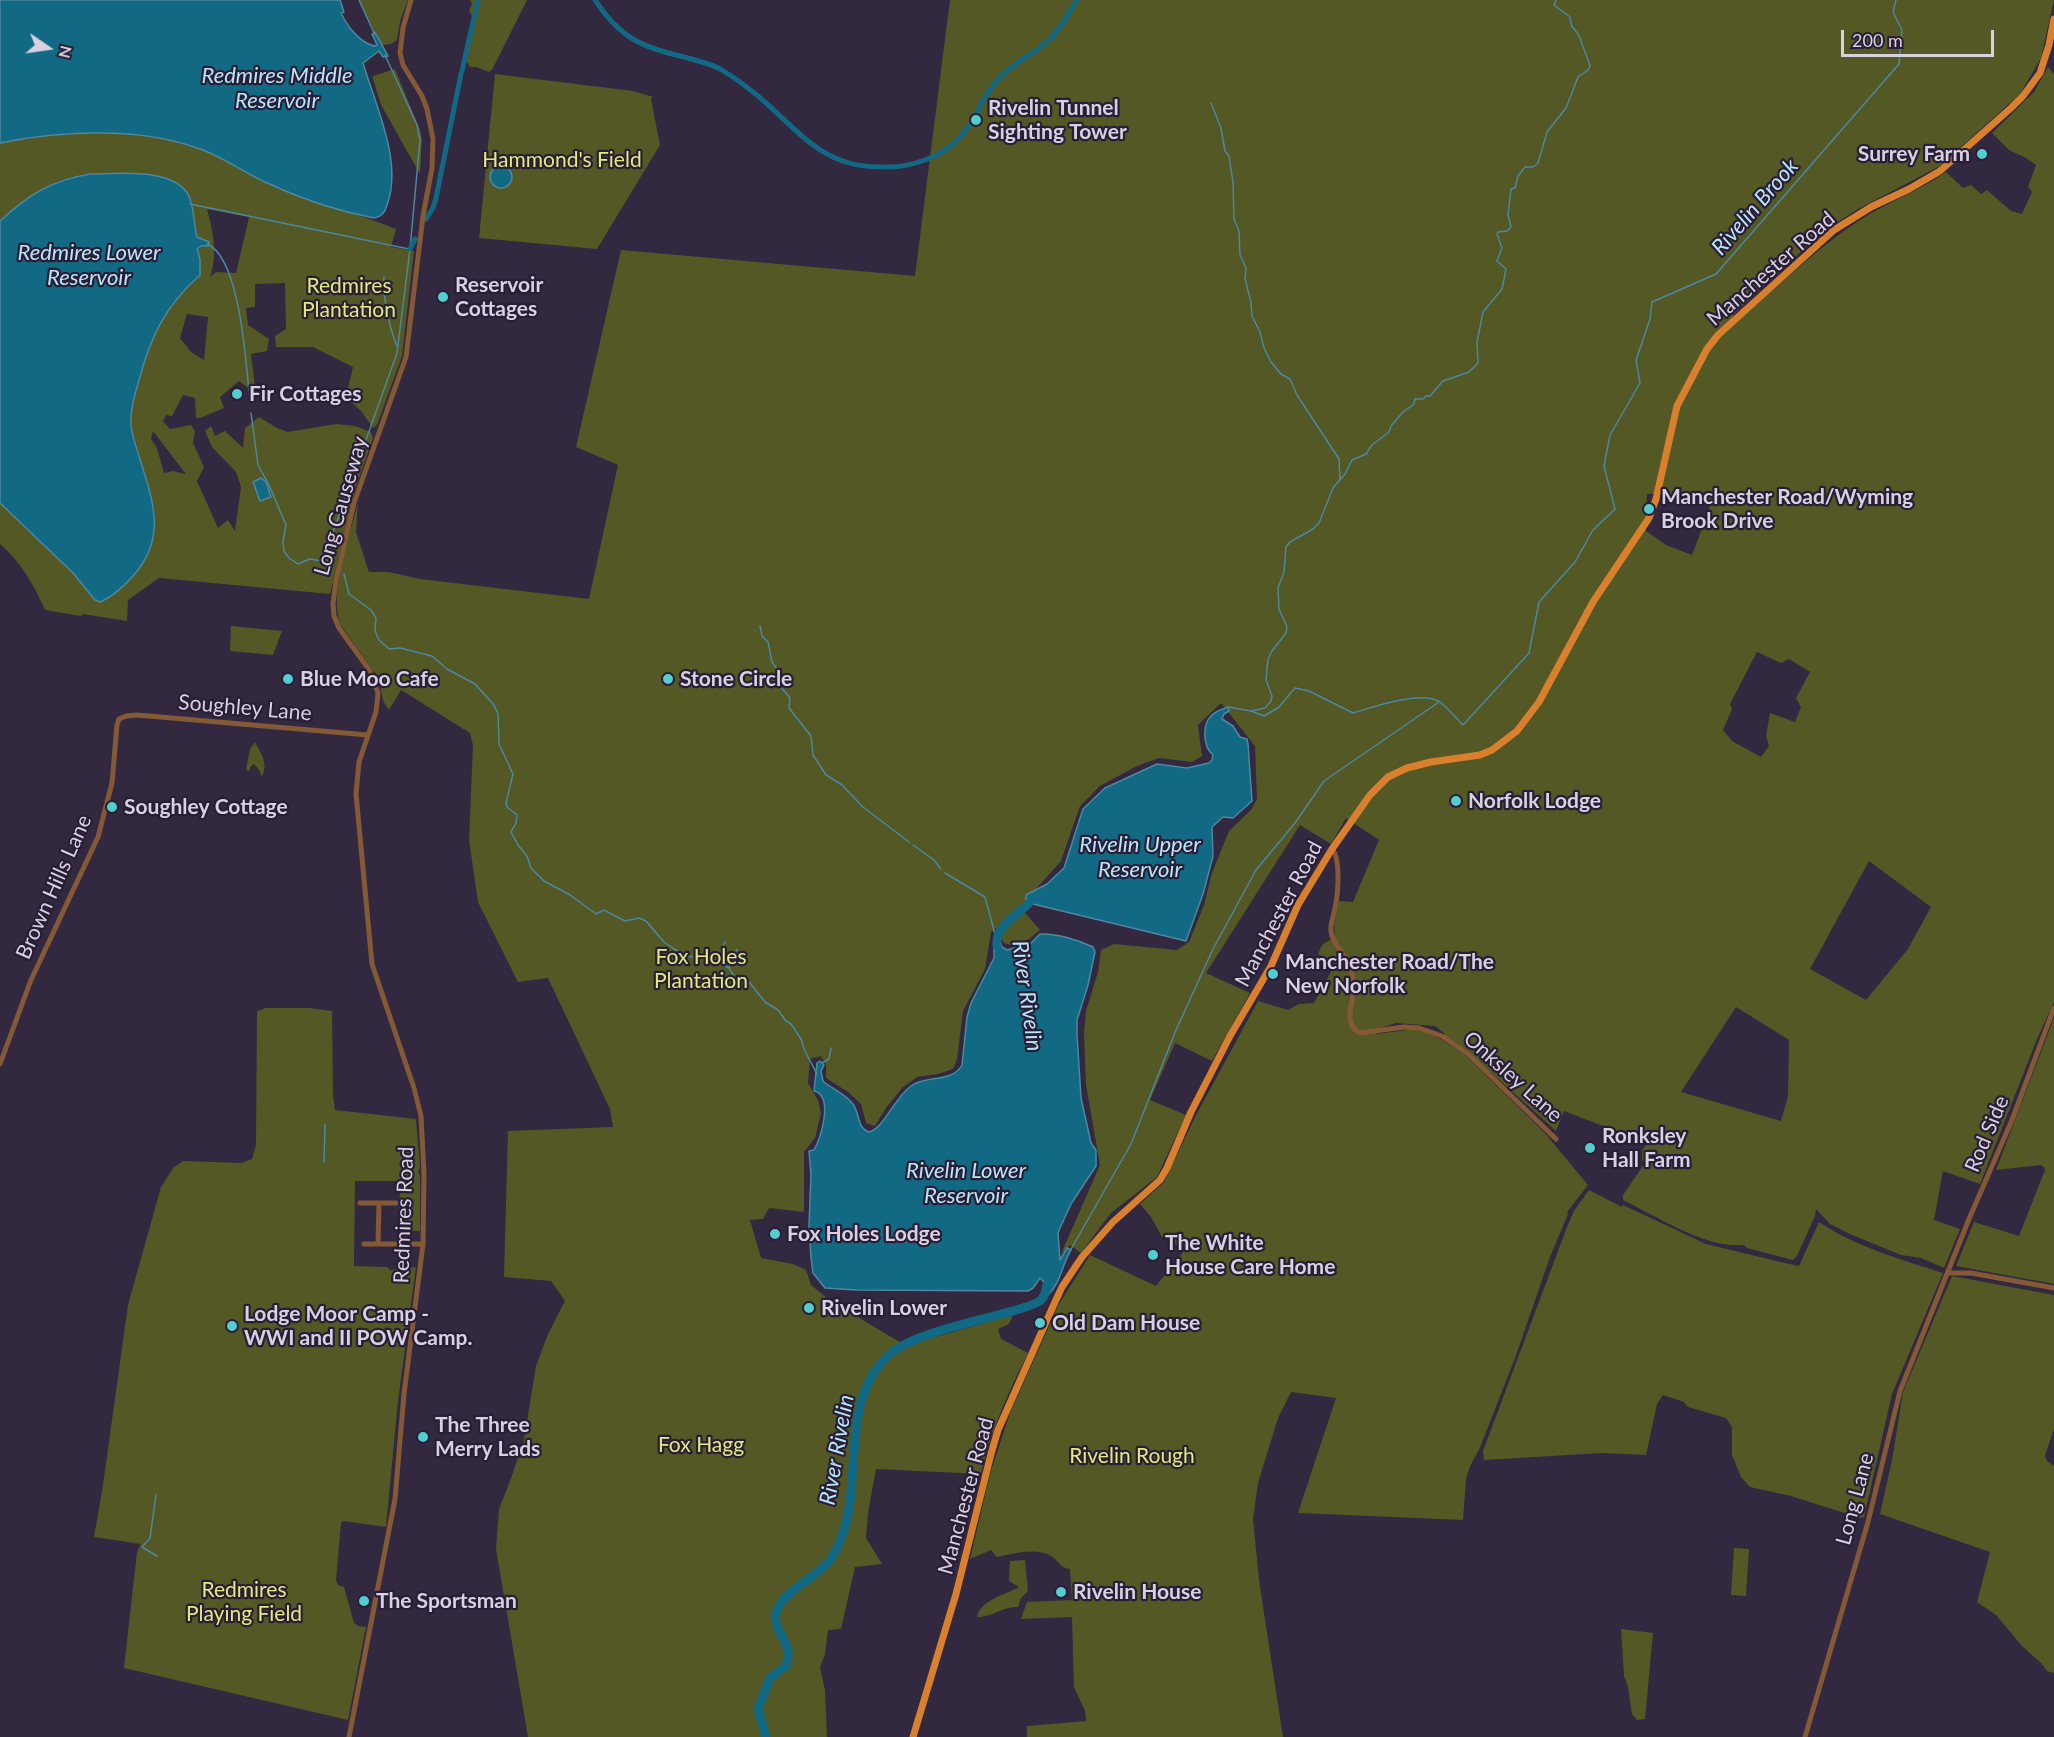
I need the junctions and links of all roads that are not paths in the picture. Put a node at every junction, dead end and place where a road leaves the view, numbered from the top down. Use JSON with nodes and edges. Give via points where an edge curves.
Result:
{"nodes":[{"id":1,"x":411,"y":0,"type":"edge"},
{"id":2,"x":2054,"y":19,"type":"edge"},
{"id":3,"x":119,"y":719,"type":"joint"},
{"id":4,"x":368,"y":735,"type":"junction"},
{"id":5,"x":1332,"y":849,"type":"junction"},
{"id":6,"x":2054,"y":1008,"type":"edge"},
{"id":7,"x":0,"y":1064,"type":"edge"},
{"id":8,"x":1556,"y":1139,"type":"dead end"},
{"id":9,"x":360,"y":1203,"type":"dead end"},
{"id":10,"x":379,"y":1203,"type":"junction"},
{"id":11,"x":396,"y":1203,"type":"dead end"},
{"id":12,"x":364,"y":1244,"type":"dead end"},
{"id":13,"x":378,"y":1244,"type":"junction"},
{"id":14,"x":423,"y":1245,"type":"junction"},
{"id":15,"x":1949,"y":1273,"type":"junction"},
{"id":16,"x":2054,"y":1288,"type":"edge"},
{"id":17,"x":349,"y":1737,"type":"edge"},
{"id":18,"x":913,"y":1737,"type":"edge"},
{"id":19,"x":1805,"y":1737,"type":"edge"}],
"edges":[{"from":1,"to":4,"type":"street","name":"Long Causeway","via":[[400,53],[427,109],[433,139],[432,168],[406,357],[354,503],[333,598],[339,628],[377,687],[377,706]]},
{"from":2,"to":5,"type":"main road","name":"Manchester Road","via":[[2040,72],[2011,108],[1940,171],[1834,230],[1725,327],[1707,350],[1677,406],[1649,518],[1593,602],[1539,702],[1517,731],[1480,755],[1417,765],[1388,777],[1370,795]]},
{"from":3,"to":4,"type":"street","name":"Soughley Lane","via":[[137,716]]},
{"from":3,"to":7,"type":"street","name":"Brown Hills Lane","via":[[112,783],[98,837],[31,980]]},
{"from":4,"to":14,"type":"street","name":"Redmires Road","via":[[358,768],[356,794],[370,955],[421,1116]]},
{"from":5,"to":8,"type":"street","name":"Onksley Lane","via":[[1337,860],[1337,896],[1331,935],[1350,965],[1354,988],[1349,1016],[1354,1030],[1360,1033],[1419,1028],[1442,1036],[1468,1054]]},
{"from":5,"to":18,"type":"main road","name":"Manchester Road","via":[[1303,897],[1269,972],[1230,1036],[1164,1174],[1113,1222],[1062,1287],[996,1438],[956,1594]]},
{"from":6,"to":15,"type":"street","name":"Rod Side"},
{"from":9,"to":10,"type":"street"},
{"from":10,"to":11,"type":"street"},
{"from":10,"to":13,"type":"street"},
{"from":12,"to":13,"type":"street"},
{"from":13,"to":14,"type":"street"},
{"from":14,"to":17,"type":"street","name":"Redmires Road","via":[[395,1499]]},
{"from":15,"to":16,"type":"street","via":[[1971,1273]]},
{"from":15,"to":19,"type":"street","name":"Long Lane","via":[[1900,1391],[1868,1522]]}]}
